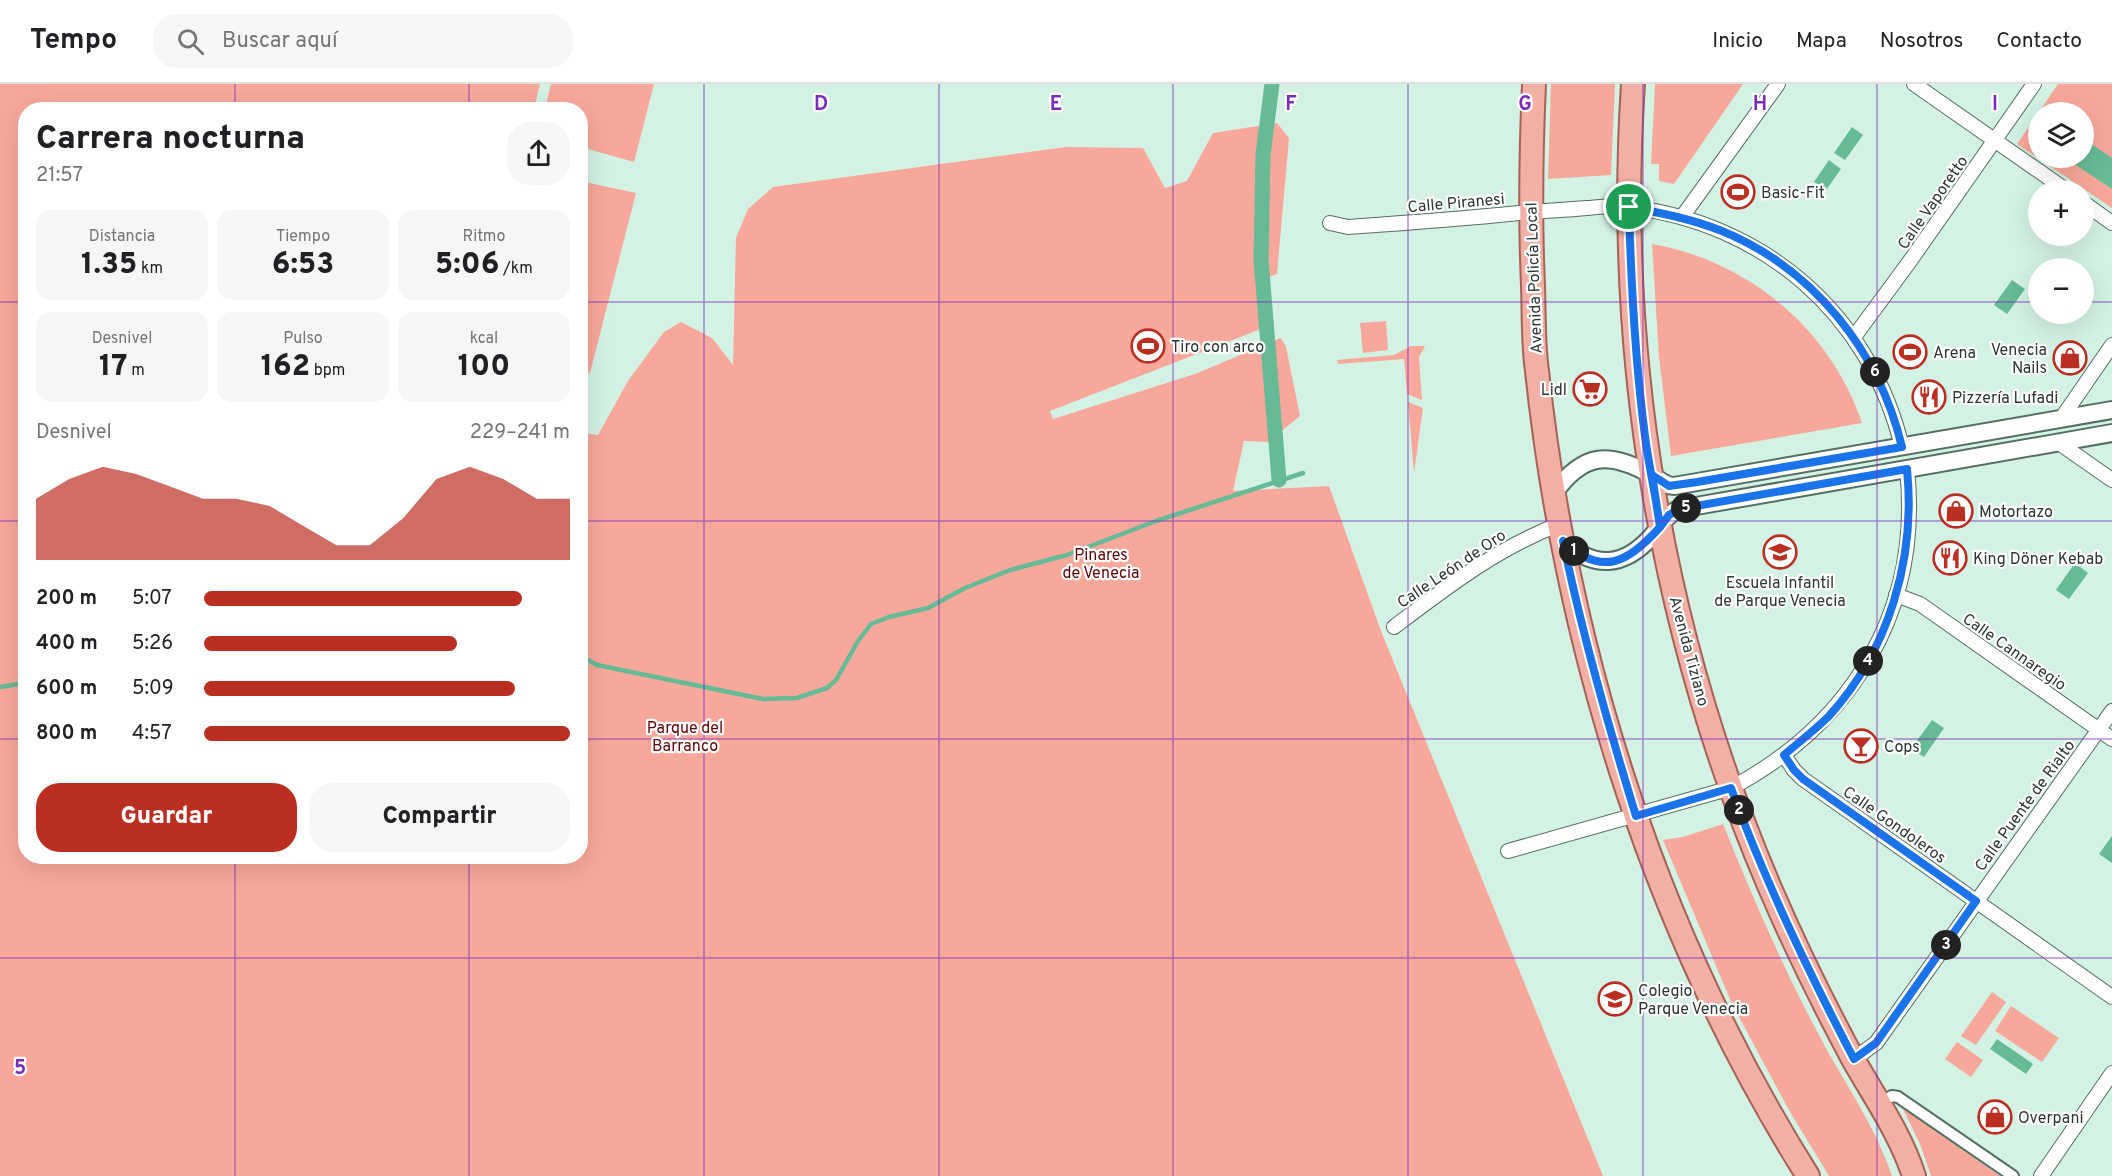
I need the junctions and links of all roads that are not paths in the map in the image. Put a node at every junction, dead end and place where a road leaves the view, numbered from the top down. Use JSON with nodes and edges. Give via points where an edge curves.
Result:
{"nodes":[{"id":1,"x":1534,"y":84,"type":"edge"},
{"id":2,"x":1633,"y":84,"type":"edge"},
{"id":3,"x":1778,"y":84,"type":"edge"},
{"id":4,"x":1914,"y":84,"type":"edge"},
{"id":5,"x":2034,"y":84,"type":"edge"},
{"id":6,"x":1995,"y":141,"type":"junction"},
{"id":7,"x":2052,"y":180,"type":"edge"},
{"id":8,"x":1629,"y":207,"type":"junction"},
{"id":9,"x":2094,"y":210,"type":"edge"},
{"id":10,"x":1530,"y":212,"type":"junction"},
{"id":11,"x":1682,"y":217,"type":"junction"},
{"id":12,"x":1330,"y":223,"type":"dead end"},
{"id":13,"x":2112,"y":223,"type":"edge"},
{"id":14,"x":1854,"y":337,"type":"junction"},
{"id":15,"x":2112,"y":345,"type":"edge"},
{"id":16,"x":2112,"y":410,"type":"edge"},
{"id":17,"x":2061,"y":419,"type":"junction"},
{"id":18,"x":2112,"y":434,"type":"edge"},
{"id":19,"x":2059,"y":443,"type":"junction"},
{"id":20,"x":1902,"y":447,"type":"junction"},
{"id":21,"x":1907,"y":469,"type":"junction"},
{"id":22,"x":1652,"y":475,"type":"junction"},
{"id":23,"x":2112,"y":480,"type":"edge"},
{"id":24,"x":1554,"y":493,"type":"junction"},
{"id":25,"x":1660,"y":527,"type":"junction"},
{"id":26,"x":1561,"y":532,"type":"junction"},
{"id":27,"x":1896,"y":595,"type":"junction"},
{"id":28,"x":1394,"y":627,"type":"dead end"},
{"id":29,"x":2112,"y":711,"type":"edge"},
{"id":30,"x":2099,"y":730,"type":"junction"},
{"id":31,"x":2112,"y":739,"type":"edge"},
{"id":32,"x":1784,"y":755,"type":"junction"},
{"id":33,"x":1731,"y":788,"type":"junction"},
{"id":34,"x":1636,"y":816,"type":"junction"},
{"id":35,"x":1508,"y":851,"type":"dead end"},
{"id":36,"x":1976,"y":901,"type":"junction"},
{"id":37,"x":2112,"y":997,"type":"edge"},
{"id":38,"x":1854,"y":1059,"type":"junction"},
{"id":39,"x":2112,"y":1073,"type":"edge"},
{"id":40,"x":1879,"y":1103,"type":"junction"},
{"id":41,"x":1808,"y":1176,"type":"edge"},
{"id":42,"x":1914,"y":1176,"type":"edge"},
{"id":43,"x":2013,"y":1176,"type":"edge"},
{"id":44,"x":2041,"y":1176,"type":"edge"}],
"edges":[{"from":1,"to":10,"type":"main road","name":"Avenida Policía Local"},
{"from":2,"to":8,"type":"main road","name":"Avenida Tiziano"},
{"from":3,"to":11,"type":"street"},
{"from":4,"to":6,"type":"street"},
{"from":5,"to":6,"type":"street","name":"Calle Vaporetto"},
{"from":6,"to":7,"type":"street"},
{"from":6,"to":14,"type":"street","name":"Calle Vaporetto"},
{"from":8,"to":10,"type":"street","name":"Calle Piranesi"},
{"from":8,"to":11,"type":"street","name":"Calle Piranesi"},
{"from":8,"to":22,"type":"main road","name":"Avenida Tiziano","via":[[1638,374]]},
{"from":9,"to":13,"type":"street"},
{"from":10,"to":12,"type":"street","name":"Calle Piranesi","via":[[1348,227]]},
{"from":10,"to":24,"type":"main road","name":"Avenida Policía Local","via":[[1536,368]]},
{"from":11,"to":14,"type":"street","name":"Calle Piranesi","via":[[1732,236],[1773,258],[1819,296]]},
{"from":14,"to":20,"type":"street","name":"Calle Piranesi","via":[[1887,396]]},
{"from":15,"to":17,"type":"street"},
{"from":16,"to":17,"type":"street"},
{"from":17,"to":20,"type":"street"},
{"from":18,"to":19,"type":"street"},
{"from":19,"to":21,"type":"street"},
{"from":19,"to":23,"type":"street"},
{"from":20,"to":22,"type":"street","via":[[1674,486],[1663,484]]},
{"from":21,"to":25,"type":"street","via":[[1679,509]]},
{"from":21,"to":27,"type":"street","via":[[1905,552]]},
{"from":22,"to":24,"type":"street","via":[[1618,460],[1593,460],[1571,472]]},
{"from":22,"to":25,"type":"main road","name":"Avenida Tiziano"},
{"from":24,"to":26,"type":"main road","name":"Avenida Policía Local"},
{"from":25,"to":26,"type":"street","via":[[1635,553],[1612,561],[1588,558],[1572,549]]},
{"from":25,"to":33,"type":"main road","name":"Avenida Tiziano","via":[[1695,677]]},
{"from":26,"to":28,"type":"street","name":"Calle León de Oro","via":[[1513,544],[1490,557]]},
{"from":26,"to":34,"type":"main road","name":"Avenida Policía Local","via":[[1595,681]]},
{"from":27,"to":30,"type":"street","name":"Calle Cannaregio","via":[[1920,604]]},
{"from":27,"to":32,"type":"street","via":[[1882,634],[1856,682],[1829,715]]},
{"from":29,"to":30,"type":"street","name":"Calle Puente de Rialto"},
{"from":30,"to":31,"type":"street","name":"Calle Cannaregio"},
{"from":30,"to":36,"type":"street","name":"Calle Puente de Rialto"},
{"from":32,"to":33,"type":"street"},
{"from":32,"to":36,"type":"street","name":"Calle Gondoleros","via":[[1803,779]]},
{"from":33,"to":34,"type":"street"},
{"from":33,"to":38,"type":"main road","name":"Avenida Tiziano","via":[[1793,939]]},
{"from":34,"to":35,"type":"street"},
{"from":34,"to":41,"type":"main road","name":"Avenida Policía Local","via":[[1717,1011]]},
{"from":36,"to":37,"type":"street","name":"Calle Gondoleros"},
{"from":36,"to":38,"type":"street","name":"Calle Puente de Rialto","via":[[1876,1043]]},
{"from":38,"to":40,"type":"main road","name":"Avenida Tiziano"},
{"from":39,"to":44,"type":"street"},
{"from":40,"to":42,"type":"main road","name":"Avenida Tiziano","via":[[1902,1142]]},
{"from":40,"to":43,"type":"street","via":[[1898,1097]]}]}
